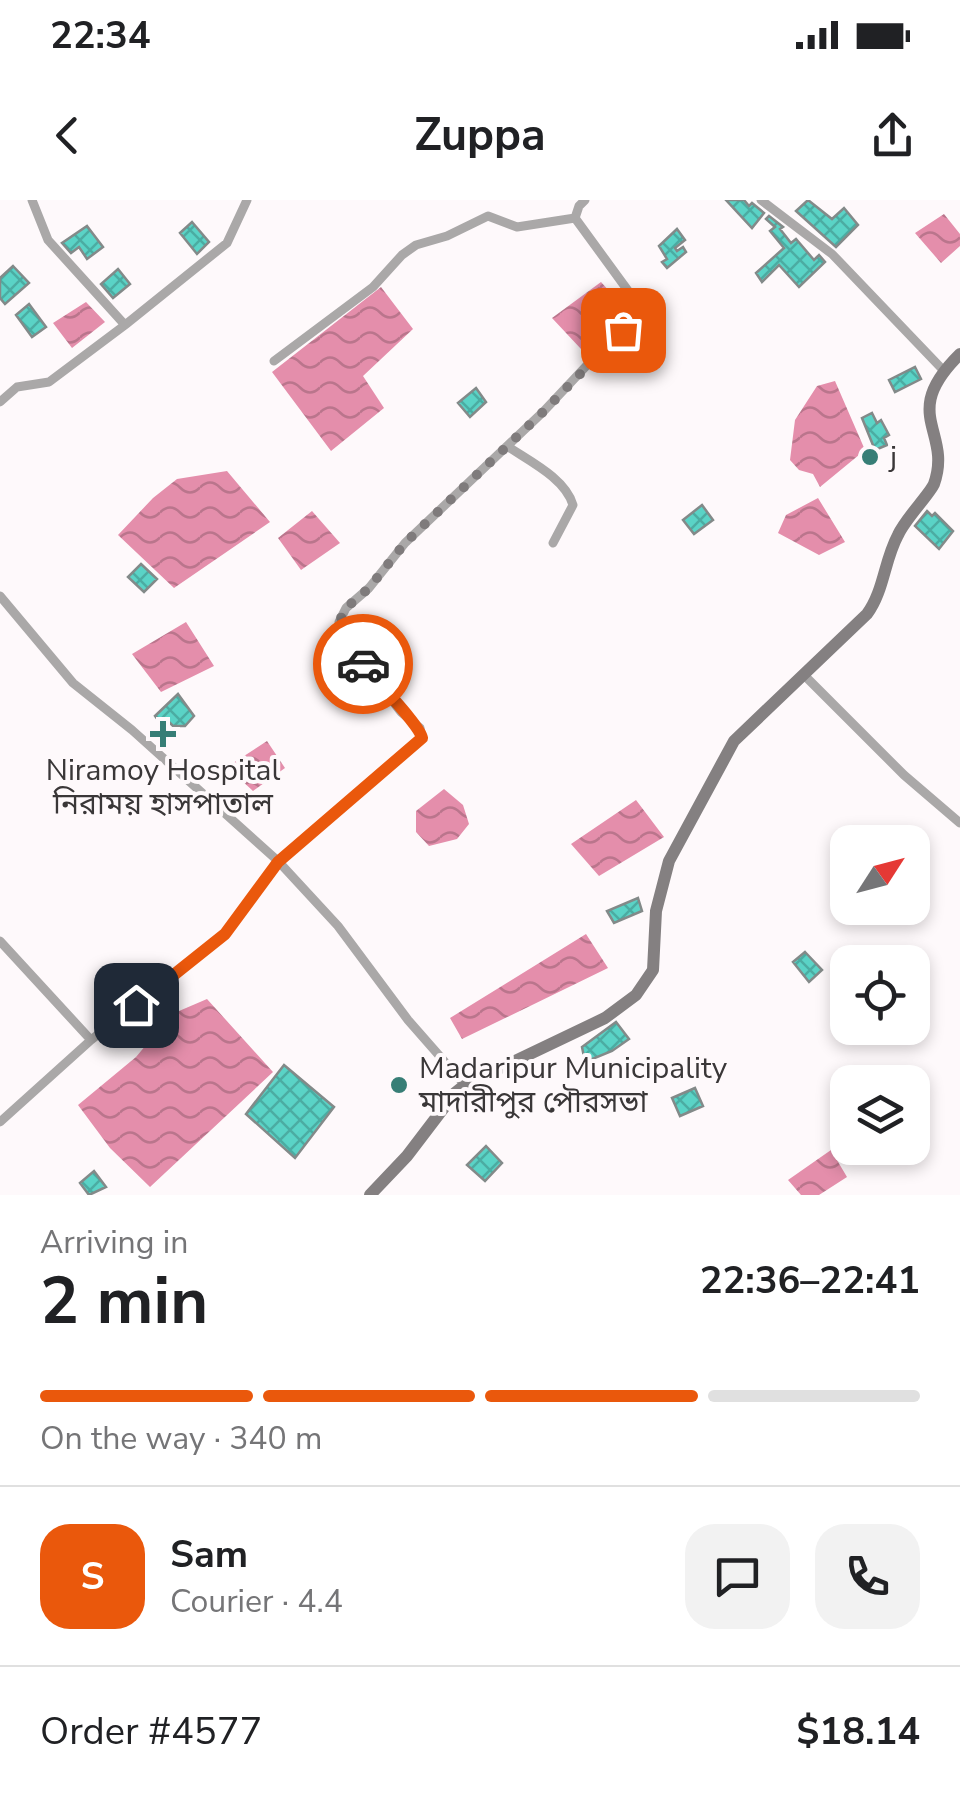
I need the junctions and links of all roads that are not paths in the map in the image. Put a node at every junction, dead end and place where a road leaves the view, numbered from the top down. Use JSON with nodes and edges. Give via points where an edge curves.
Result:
{"nodes":[{"id":1,"x":32,"y":200,"type":"edge"},
{"id":2,"x":248,"y":200,"type":"edge"},
{"id":3,"x":585,"y":200,"type":"edge"},
{"id":4,"x":762,"y":200,"type":"edge"},
{"id":5,"x":575,"y":218,"type":"junction"},
{"id":6,"x":125,"y":325,"type":"junction"},
{"id":7,"x":960,"y":354,"type":"edge"},
{"id":8,"x":274,"y":362,"type":"dead end"},
{"id":9,"x":945,"y":372,"type":"junction"},
{"id":10,"x":0,"y":402,"type":"edge"},
{"id":11,"x":507,"y":446,"type":"junction"},
{"id":12,"x":553,"y":543,"type":"dead end"},
{"id":13,"x":0,"y":596,"type":"edge"},
{"id":14,"x":804,"y":674,"type":"junction"},
{"id":15,"x":960,"y":823,"type":"edge"},
{"id":16,"x":278,"y":862,"type":"junction"},
{"id":17,"x":0,"y":941,"type":"edge"},
{"id":18,"x":91,"y":1040,"type":"junction"},
{"id":19,"x":465,"y":1085,"type":"junction"},
{"id":20,"x":0,"y":1122,"type":"edge"},
{"id":21,"x":370,"y":1195,"type":"edge"}],
"edges":[{"from":1,"to":6,"type":"street","via":[[48,240]]},
{"from":2,"to":6,"type":"street","via":[[227,243]]},
{"from":3,"to":5,"type":"street"},
{"from":4,"to":9,"type":"street","via":[[832,254]]},
{"from":5,"to":8,"type":"street","via":[[516,228],[488,216],[416,245],[373,287]]},
{"from":5,"to":11,"type":"street","via":[[638,312]]},
{"from":6,"to":10,"type":"street","via":[[49,382],[17,387]]},
{"from":7,"to":9,"type":"street"},
{"from":9,"to":14,"type":"street","via":[[930,395],[938,454],[934,486],[897,536],[878,599]]},
{"from":11,"to":12,"type":"street","via":[[570,494],[573,505]]},
{"from":11,"to":16,"type":"street","via":[[405,543],[339,622],[343,637],[422,738]]},
{"from":13,"to":16,"type":"street","via":[[73,683]]},
{"from":14,"to":15,"type":"street"},
{"from":14,"to":19,"type":"street","via":[[734,742],[669,860],[656,910],[653,970],[636,995],[605,1018]]},
{"from":16,"to":18,"type":"street","via":[[225,934]]},
{"from":16,"to":19,"type":"street"},
{"from":17,"to":18,"type":"street"},
{"from":18,"to":20,"type":"street"},
{"from":19,"to":21,"type":"street"}]}
